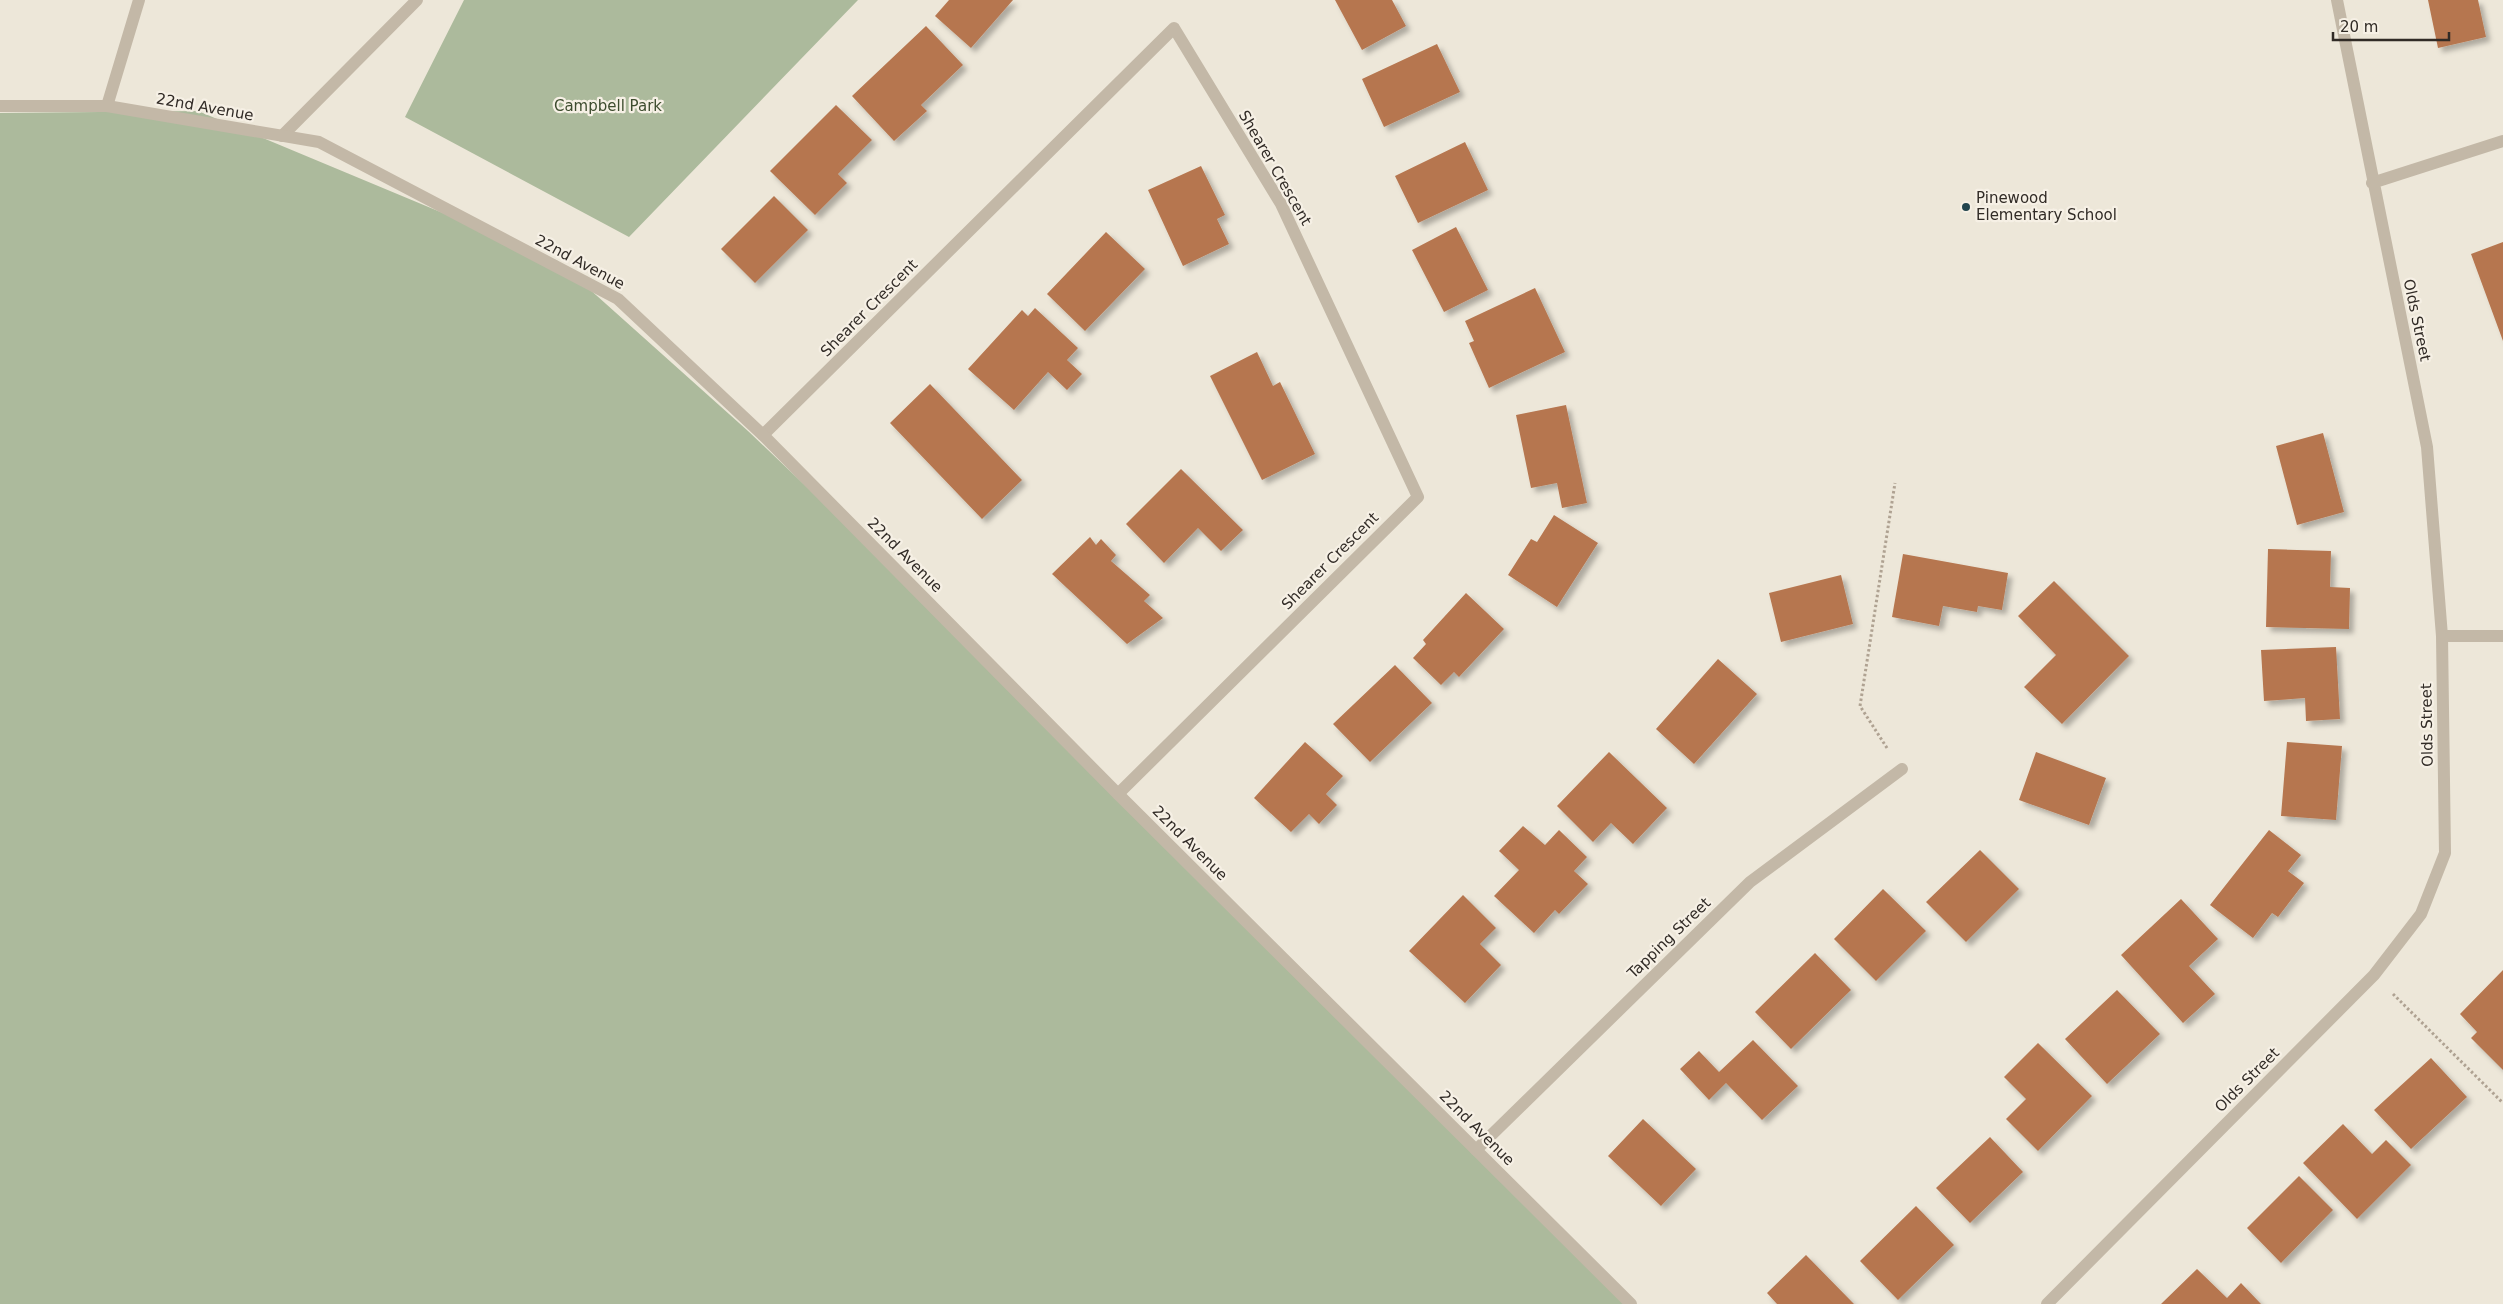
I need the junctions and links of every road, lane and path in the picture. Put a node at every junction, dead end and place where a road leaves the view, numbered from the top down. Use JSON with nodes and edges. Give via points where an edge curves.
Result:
{"nodes":[{"id":1,"x":138,"y":0,"type":"edge"},
{"id":2,"x":417,"y":0,"type":"edge"},
{"id":3,"x":2336,"y":0,"type":"edge"},
{"id":4,"x":0,"y":106,"type":"edge"},
{"id":5,"x":107,"y":106,"type":"junction"},
{"id":6,"x":282,"y":136,"type":"junction"},
{"id":7,"x":2503,"y":141,"type":"edge"},
{"id":8,"x":2372,"y":183,"type":"junction"},
{"id":9,"x":763,"y":435,"type":"junction"},
{"id":10,"x":1895,"y":483,"type":"dead end"},
{"id":11,"x":2442,"y":636,"type":"junction"},
{"id":12,"x":2503,"y":636,"type":"edge"},
{"id":13,"x":1902,"y":769,"type":"joint"},
{"id":14,"x":1118,"y":794,"type":"junction"},
{"id":15,"x":2374,"y":975,"type":"junction"},
{"id":16,"x":2503,"y":1103,"type":"edge"},
{"id":17,"x":1476,"y":1150,"type":"junction"},
{"id":18,"x":1631,"y":1304,"type":"edge"},
{"id":19,"x":2047,"y":1304,"type":"edge"}],
"edges":[{"from":1,"to":5,"type":"street"},
{"from":2,"to":6,"type":"street"},
{"from":3,"to":8,"type":"street","name":"Olds Street"},
{"from":4,"to":5,"type":"street","name":"22nd Avenue"},
{"from":5,"to":6,"type":"street","name":"22nd Avenue"},
{"from":6,"to":9,"type":"street","name":"22nd Avenue","via":[[319,142],[618,299]]},
{"from":7,"to":8,"type":"street"},
{"from":8,"to":11,"type":"street","name":"Olds Street","via":[[2427,447]]},
{"from":9,"to":14,"type":"street","name":"22nd Avenue"},
{"from":9,"to":14,"type":"street","name":"Shearer Crescent","via":[[1174,28],[1281,204],[1418,497]]},
{"from":10,"to":13,"type":"path","via":[[1860,706]]},
{"from":11,"to":12,"type":"street"},
{"from":11,"to":15,"type":"street","name":"Olds Street","via":[[2445,854],[2421,914]]},
{"from":13,"to":17,"type":"street","name":"Tapping Street","via":[[1750,882]]},
{"from":14,"to":17,"type":"street","name":"22nd Avenue"},
{"from":15,"to":16,"type":"path"},
{"from":15,"to":19,"type":"street","name":"Olds Street"},
{"from":17,"to":18,"type":"street","name":"22nd Avenue"}]}
